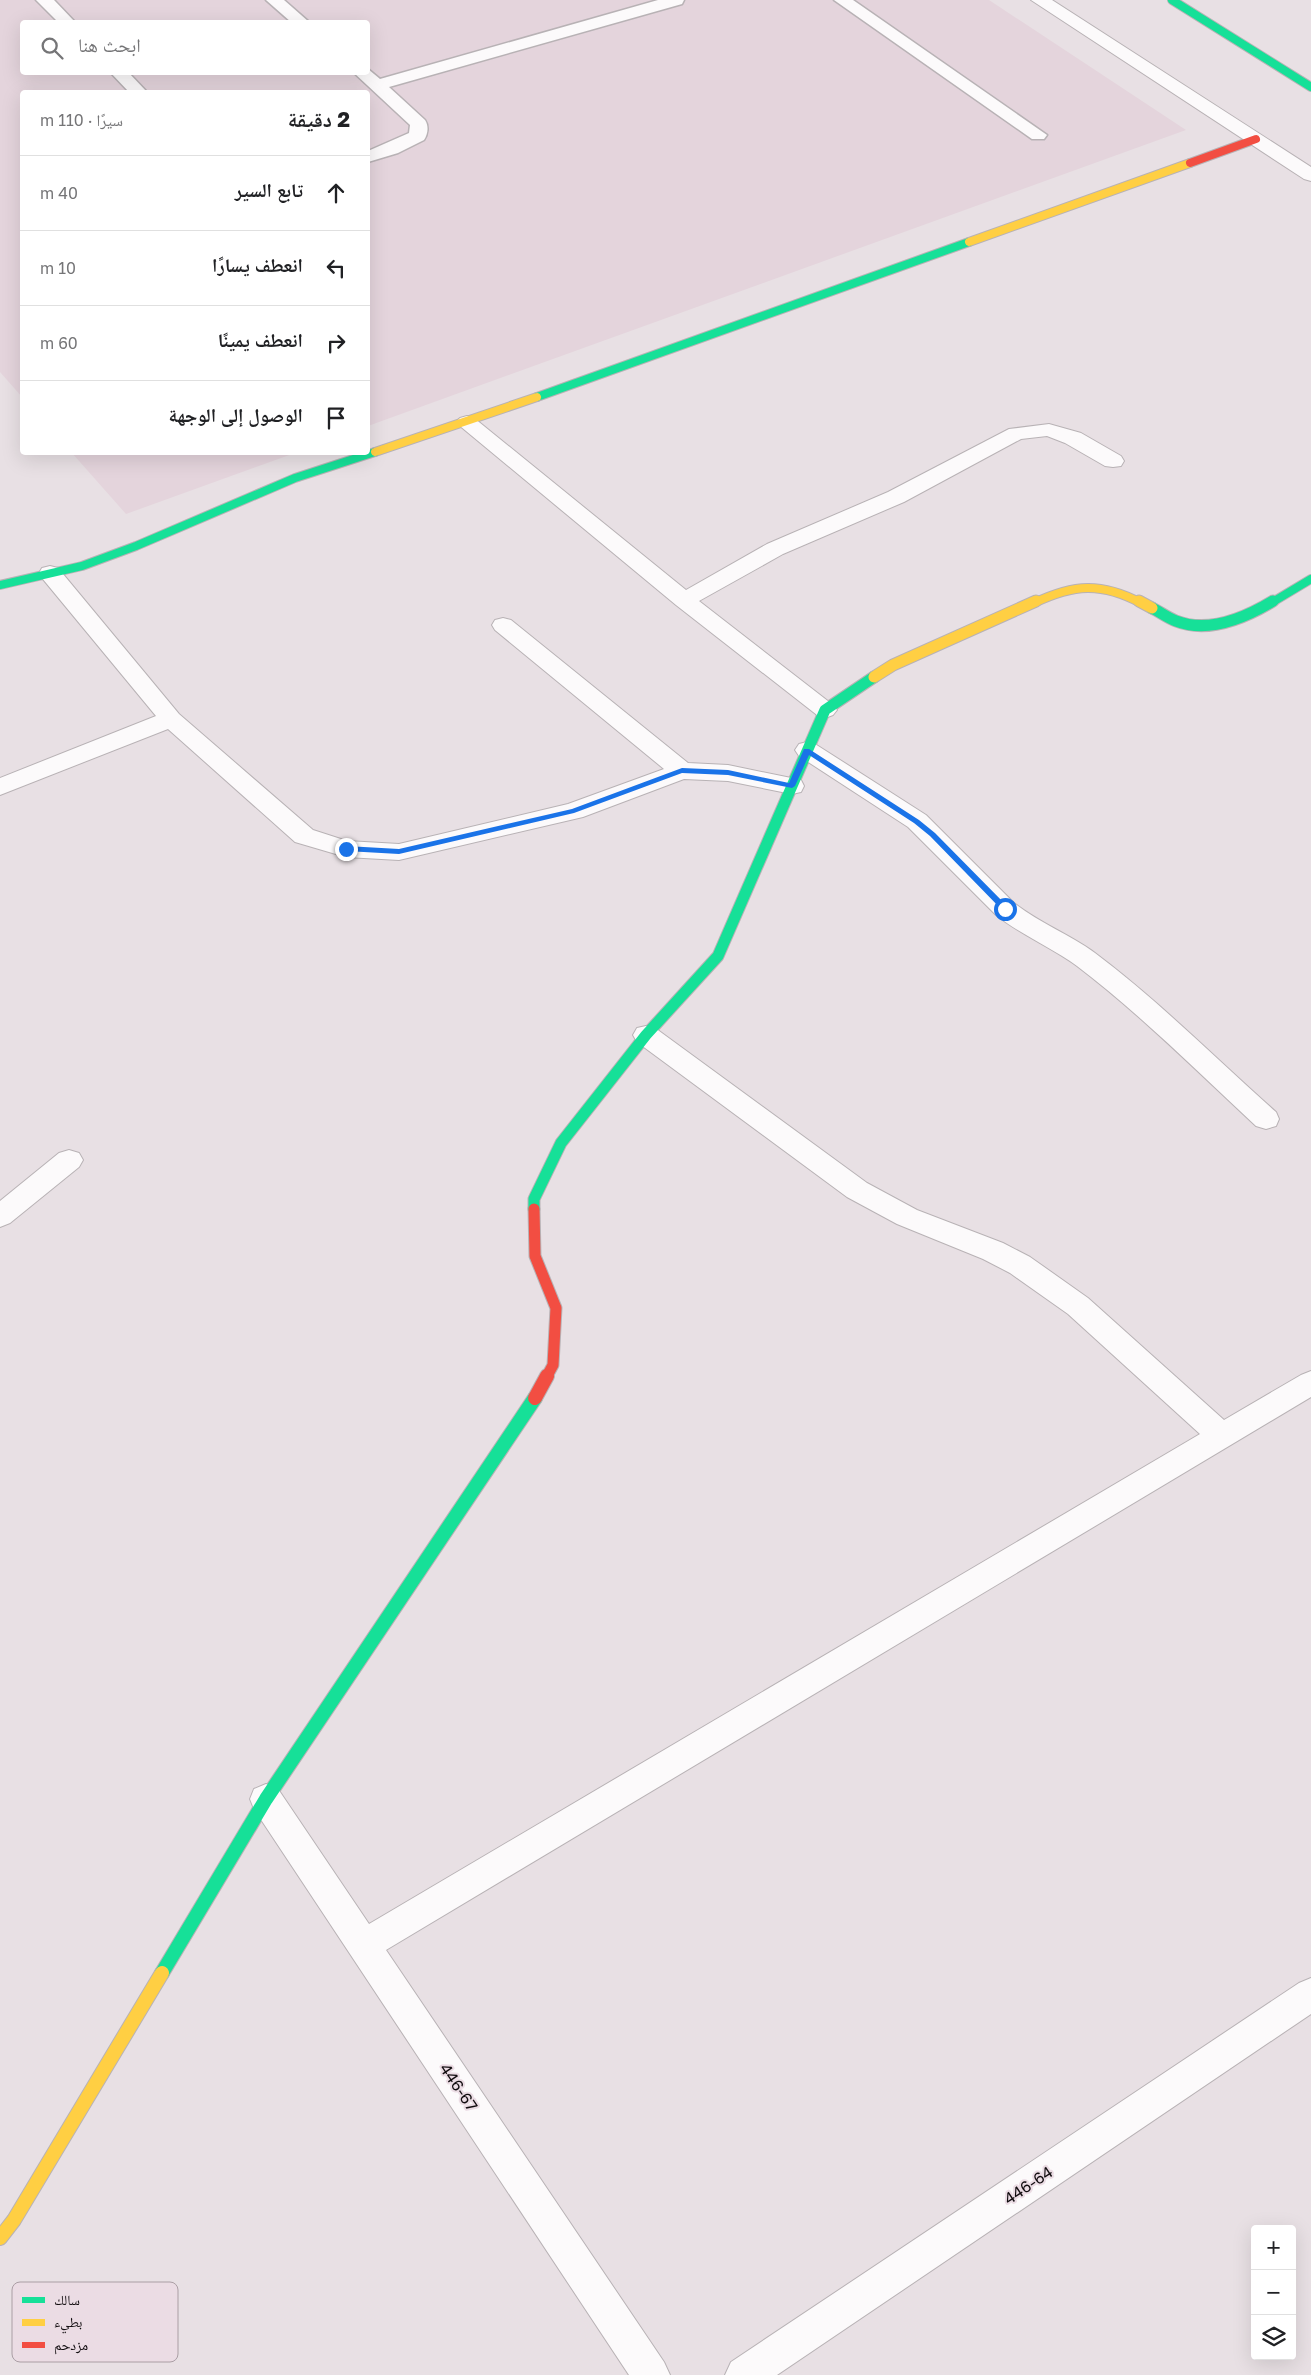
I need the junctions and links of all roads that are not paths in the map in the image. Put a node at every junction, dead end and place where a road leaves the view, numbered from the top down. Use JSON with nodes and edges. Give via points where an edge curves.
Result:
{"nodes":[{"id":1,"x":44,"y":0,"type":"edge"},
{"id":2,"x":274,"y":0,"type":"edge"},
{"id":3,"x":676,"y":0,"type":"edge"},
{"id":4,"x":842,"y":0,"type":"edge"},
{"id":5,"x":1040,"y":0,"type":"edge"},
{"id":6,"x":1172,"y":0,"type":"edge"},
{"id":7,"x":65,"y":20,"type":"edge"},
{"id":8,"x":299,"y":20,"type":"edge"},
{"id":9,"x":121,"y":75,"type":"edge"},
{"id":10,"x":364,"y":75,"type":"edge"},
{"id":11,"x":376,"y":85,"type":"junction"},
{"id":12,"x":1311,"y":87,"type":"edge"},
{"id":13,"x":136,"y":90,"type":"edge"},
{"id":14,"x":1038,"y":135,"type":"dead end"},
{"id":15,"x":1256,"y":139,"type":"junction"},
{"id":16,"x":370,"y":156,"type":"edge"},
{"id":17,"x":1311,"y":175,"type":"edge"},
{"id":18,"x":467,"y":422,"type":"junction"},
{"id":19,"x":370,"y":454,"type":"edge"},
{"id":20,"x":366,"y":455,"type":"edge"},
{"id":21,"x":1113,"y":461,"type":"dead end"},
{"id":22,"x":50,"y":574,"type":"junction"},
{"id":23,"x":1311,"y":579,"type":"edge"},
{"id":24,"x":0,"y":585,"type":"edge"},
{"id":25,"x":684,"y":600,"type":"junction"},
{"id":26,"x":504,"y":625,"type":"dead end"},
{"id":27,"x":826,"y":710,"type":"junction"},
{"id":28,"x":171,"y":719,"type":"junction"},
{"id":29,"x":807,"y":750,"type":"junction"},
{"id":30,"x":682,"y":771,"type":"junction"},
{"id":31,"x":792,"y":786,"type":"junction"},
{"id":32,"x":0,"y":788,"type":"edge"},
{"id":33,"x":646,"y":1035,"type":"junction"},
{"id":34,"x":1266,"y":1119,"type":"dead end"},
{"id":35,"x":69,"y":1160,"type":"dead end"},
{"id":36,"x":0,"y":1216,"type":"edge"},
{"id":37,"x":1311,"y":1383,"type":"edge"},
{"id":38,"x":1222,"y":1436,"type":"junction"},
{"id":39,"x":266,"y":1799,"type":"junction"},
{"id":40,"x":364,"y":1945,"type":"junction"},
{"id":41,"x":1311,"y":1994,"type":"edge"},
{"id":42,"x":4,"y":2223,"type":"edge"},
{"id":43,"x":651,"y":2375,"type":"edge"},
{"id":44,"x":744,"y":2375,"type":"edge"}],
"edges":[{"from":1,"to":7,"type":"lane"},
{"from":2,"to":8,"type":"lane"},
{"from":3,"to":11,"type":"lane"},
{"from":4,"to":14,"type":"lane"},
{"from":5,"to":15,"type":"street"},
{"from":6,"to":12,"type":"main road"},
{"from":9,"to":13,"type":"lane"},
{"from":10,"to":11,"type":"lane"},
{"from":11,"to":16,"type":"lane","via":[[419,124],[418,136]]},
{"from":15,"to":17,"type":"street"},
{"from":15,"to":18,"type":"main road"},
{"from":18,"to":19,"type":"main road"},
{"from":18,"to":25,"type":"street"},
{"from":20,"to":22,"type":"main road","via":[[295,478],[136,546]]},
{"from":21,"to":25,"type":"street","via":[[1072,438],[1049,430],[1016,433],[896,497],[775,549]]},
{"from":22,"to":24,"type":"main road"},
{"from":22,"to":28,"type":"street"},
{"from":23,"to":27,"type":"main road","via":[[1239,620],[1209,625],[1180,622],[1115,589],[1080,586],[1056,593],[893,664]]},
{"from":25,"to":27,"type":"street"},
{"from":26,"to":30,"type":"street"},
{"from":27,"to":29,"type":"main road"},
{"from":28,"to":30,"type":"street","via":[[304,836],[346,849],[399,852],[574,811]]},
{"from":28,"to":32,"type":"street"},
{"from":29,"to":31,"type":"main road"},
{"from":29,"to":34,"type":"street","via":[[922,826],[1005,909],[1105,974]]},
{"from":30,"to":31,"type":"street","via":[[728,772]]},
{"from":31,"to":33,"type":"main road","via":[[718,956]]},
{"from":33,"to":38,"type":"street","via":[[857,1190],[907,1217],[993,1250],[1020,1265],[1078,1306]]},
{"from":33,"to":39,"type":"main road","via":[[561,1143],[534,1199],[536,1256],[556,1308],[553,1365],[530,1407]]},
{"from":35,"to":36,"type":"street"},
{"from":37,"to":38,"type":"street"},
{"from":38,"to":40,"type":"street"},
{"from":39,"to":40,"type":"street","name":"446-67"},
{"from":39,"to":42,"type":"main road"},
{"from":40,"to":43,"type":"street","name":"446-67"},
{"from":41,"to":44,"type":"street","name":"446-64"}]}
